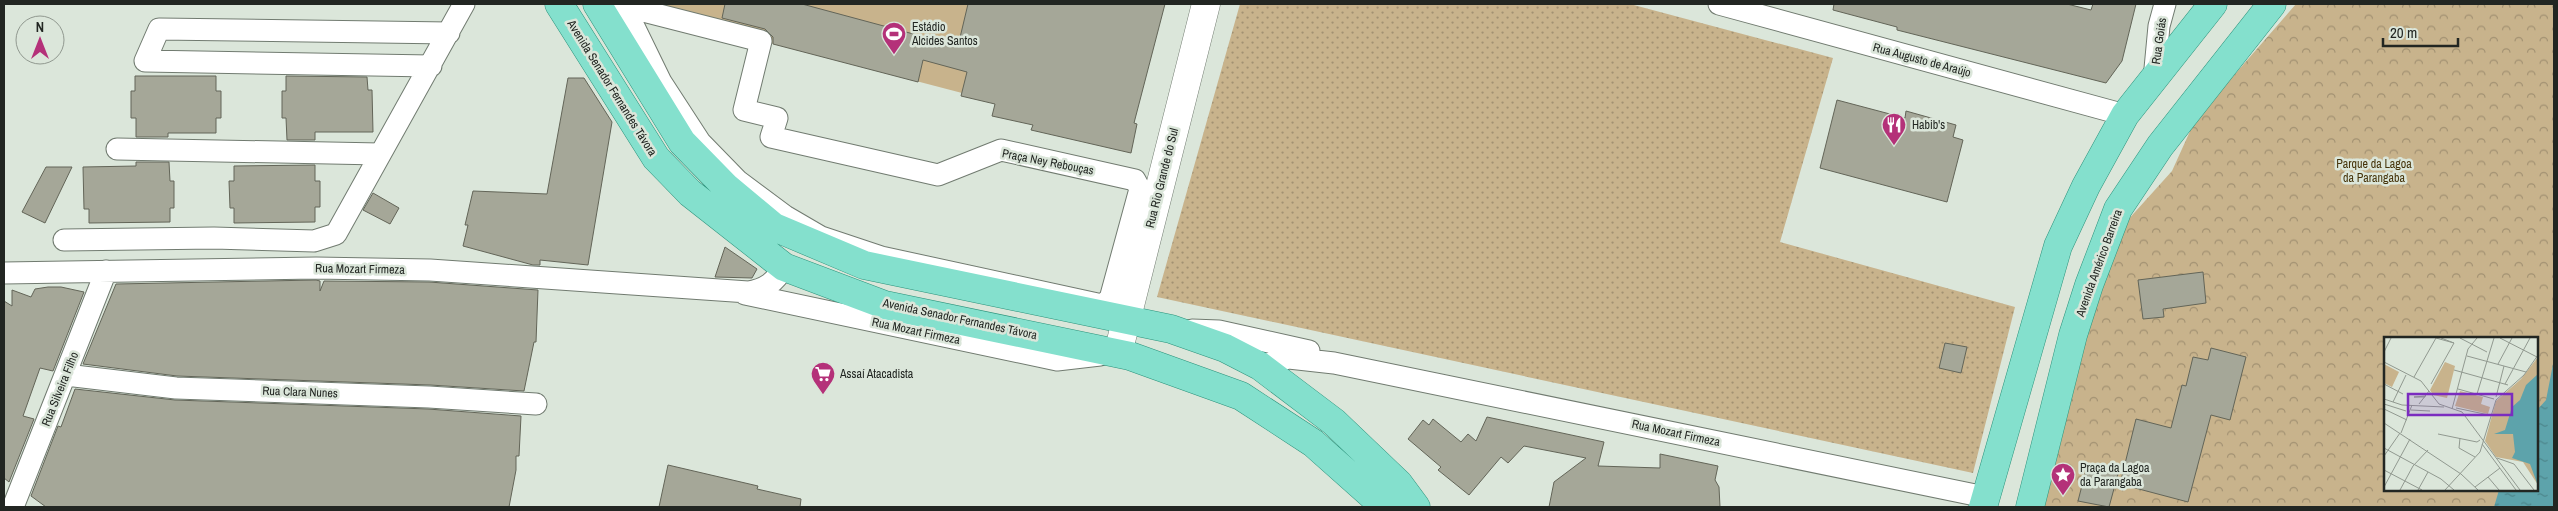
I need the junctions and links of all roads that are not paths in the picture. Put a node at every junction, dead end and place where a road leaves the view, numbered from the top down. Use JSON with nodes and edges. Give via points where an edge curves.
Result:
{"nodes":[{"id":1,"x":464,"y":4,"type":"edge"},
{"id":2,"x":559,"y":4,"type":"edge"},
{"id":3,"x":597,"y":4,"type":"edge"},
{"id":4,"x":1206,"y":4,"type":"edge"},
{"id":5,"x":1719,"y":4,"type":"edge"},
{"id":6,"x":2165,"y":4,"type":"edge"},
{"id":7,"x":2213,"y":4,"type":"edge"},
{"id":8,"x":2272,"y":4,"type":"edge"},
{"id":9,"x":288,"y":30,"type":"junction"},
{"id":10,"x":449,"y":33,"type":"junction"},
{"id":11,"x":277,"y":64,"type":"junction"},
{"id":12,"x":430,"y":66,"type":"junction"},
{"id":13,"x":2154,"y":78,"type":"junction"},
{"id":14,"x":2125,"y":115,"type":"junction"},
{"id":15,"x":117,"y":149,"type":"dead end"},
{"id":16,"x":380,"y":154,"type":"junction"},
{"id":17,"x":738,"y":181,"type":"joint"},
{"id":18,"x":214,"y":238,"type":"junction"},
{"id":19,"x":64,"y":240,"type":"dead end"},
{"id":20,"x":784,"y":267,"type":"junction"},
{"id":21,"x":212,"y":270,"type":"junction"},
{"id":22,"x":106,"y":271,"type":"junction"},
{"id":23,"x":4,"y":273,"type":"edge"},
{"id":24,"x":715,"y":288,"type":"junction"},
{"id":25,"x":1126,"y":320,"type":"junction"},
{"id":26,"x":1171,"y":329,"type":"junction"},
{"id":27,"x":1118,"y":352,"type":"junction"},
{"id":28,"x":1260,"y":366,"type":"junction"},
{"id":29,"x":1366,"y":370,"type":"junction"},
{"id":30,"x":66,"y":375,"type":"junction"},
{"id":31,"x":536,"y":404,"type":"dead end"},
{"id":32,"x":1984,"y":502,"type":"edge"},
{"id":33,"x":13,"y":507,"type":"edge"},
{"id":34,"x":1385,"y":507,"type":"edge"},
{"id":35,"x":1416,"y":507,"type":"edge"},
{"id":36,"x":2030,"y":507,"type":"edge"}],
"edges":[{"from":1,"to":10,"type":"street"},
{"from":2,"to":20,"type":"main road","name":"Avenida Senador Fernandes Távora","via":[[656,158],[690,193]]},
{"from":3,"to":25,"type":"main road","via":[[682,142],[726,187],[774,227],[864,264]]},
{"from":4,"to":25,"type":"street","name":"Rua Rio Grande do Sul"},
{"from":5,"to":14,"type":"street","name":"Rua Augusto de Araújo"},
{"from":6,"to":13,"type":"street","name":"Rua Goiás","via":[[2159,26]]},
{"from":7,"to":13,"type":"main road"},
{"from":8,"to":36,"type":"main road","name":"Avenida Américo Barreira","via":[[2160,146],[2118,209],[2073,335]]},
{"from":9,"to":10,"type":"street"},
{"from":9,"to":11,"type":"street"},
{"from":9,"to":11,"type":"street","via":[[159,28],[145,62]]},
{"from":10,"to":12,"type":"street"},
{"from":11,"to":12,"type":"street"},
{"from":12,"to":16,"type":"street"},
{"from":13,"to":14,"type":"main road"},
{"from":14,"to":32,"type":"main road","via":[[2058,246]]},
{"from":15,"to":16,"type":"street"},
{"from":16,"to":18,"type":"street","via":[[336,234],[314,241]]},
{"from":17,"to":17,"type":"street","name":"Praça Ney Rebouças","via":[[785,216],[824,239],[881,257],[1102,305],[1110,299],[1140,189],[1135,180],[1001,150],[938,175],[771,137],[777,118],[744,110],[762,41],[624,6],[660,82],[700,142]]},
{"from":18,"to":19,"type":"street"},
{"from":18,"to":21,"type":"street"},
{"from":20,"to":24,"type":"street","name":"Rua Mozart Firmeza","via":[[765,288],[748,292]]},
{"from":20,"to":27,"type":"main road","name":"Avenida Senador Fernandes Távora","via":[[886,305]]},
{"from":21,"to":22,"type":"street","name":"Rua Mozart Firmeza"},
{"from":21,"to":24,"type":"street","name":"Rua Mozart Firmeza","via":[[430,270]]},
{"from":22,"to":23,"type":"street","name":"Rua Mozart Firmeza"},
{"from":22,"to":30,"type":"street","name":"Rua Silveira Filho"},
{"from":24,"to":27,"type":"street","name":"Rua Mozart Firmeza","via":[[1057,360]]},
{"from":25,"to":26,"type":"main road"},
{"from":25,"to":27,"type":"street","name":"Rua Rio Grande do Sul"},
{"from":26,"to":28,"type":"main road","via":[[1225,348]]},
{"from":26,"to":29,"type":"street","name":"Rua Mozart Firmeza","via":[[1218,331],[1302,348]]},
{"from":27,"to":34,"type":"main road","name":"Avenida Senador Fernandes Távora","via":[[1241,396],[1313,443]]},
{"from":28,"to":29,"type":"street","name":"Rua Mozart Firmeza","via":[[1289,358]]},
{"from":28,"to":35,"type":"main road","via":[[1334,422],[1399,484]]},
{"from":29,"to":32,"type":"street","name":"Rua Mozart Firmeza"},
{"from":30,"to":31,"type":"street","name":"Rua Clara Nunes","via":[[176,388]]},
{"from":30,"to":33,"type":"street","name":"Rua Silveira Filho"}]}
